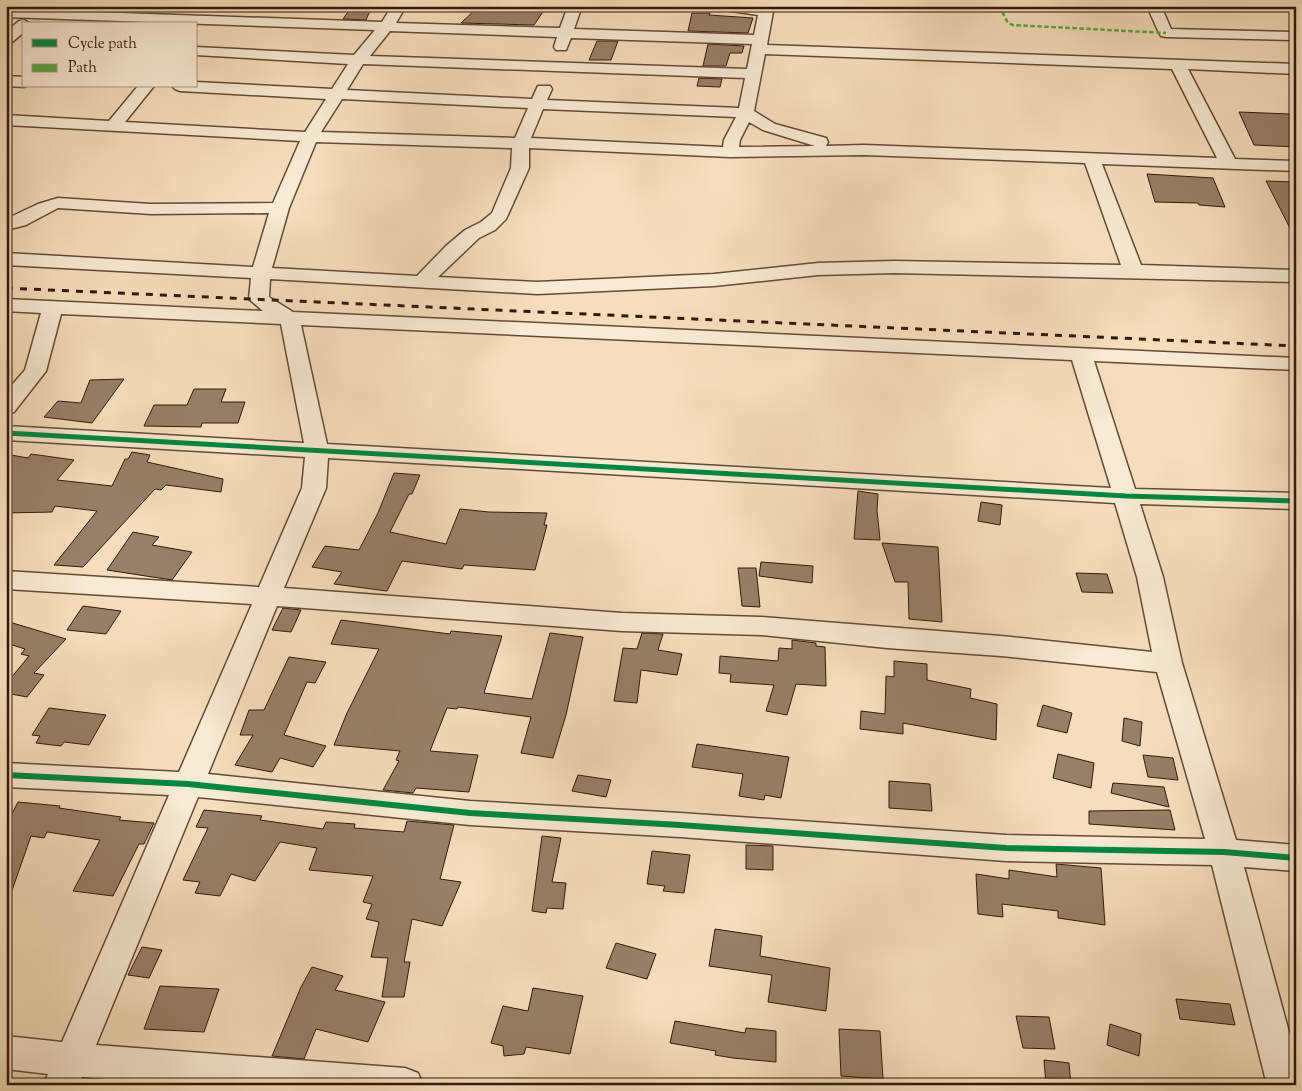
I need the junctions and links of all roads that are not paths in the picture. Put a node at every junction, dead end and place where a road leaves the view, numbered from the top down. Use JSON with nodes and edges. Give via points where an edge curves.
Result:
{"nodes":[{"id":1,"x":212,"y":6,"type":"edge"},
{"id":2,"x":399,"y":6,"type":"edge"},
{"id":3,"x":575,"y":6,"type":"edge"},
{"id":4,"x":724,"y":6,"type":"edge"},
{"id":5,"x":1154,"y":6,"type":"edge"},
{"id":6,"x":767,"y":9,"type":"edge"},
{"id":7,"x":39,"y":10,"type":"edge"},
{"id":8,"x":6,"y":13,"type":"edge"},
{"id":9,"x":26,"y":22,"type":"edge"},
{"id":10,"x":193,"y":22,"type":"edge"},
{"id":11,"x":198,"y":22,"type":"edge"},
{"id":12,"x":22,"y":26,"type":"edge"},
{"id":13,"x":386,"y":28,"type":"junction"},
{"id":14,"x":566,"y":34,"type":"junction"},
{"id":15,"x":1296,"y":36,"type":"edge"},
{"id":16,"x":6,"y":41,"type":"edge"},
{"id":17,"x":22,"y":44,"type":"edge"},
{"id":18,"x":760,"y":45,"type":"junction"},
{"id":19,"x":198,"y":51,"type":"edge"},
{"id":20,"x":359,"y":59,"type":"junction"},
{"id":21,"x":1178,"y":65,"type":"junction"},
{"id":22,"x":554,"y":67,"type":"junction"},
{"id":23,"x":1296,"y":68,"type":"edge"},
{"id":24,"x":753,"y":74,"type":"junction"},
{"id":25,"x":6,"y":81,"type":"edge"},
{"id":26,"x":22,"y":82,"type":"edge"},
{"id":27,"x":198,"y":87,"type":"edge"},
{"id":28,"x":144,"y":88,"type":"edge"},
{"id":29,"x":334,"y":95,"type":"junction"},
{"id":30,"x":537,"y":104,"type":"junction"},
{"id":31,"x":746,"y":113,"type":"junction"},
{"id":32,"x":6,"y":120,"type":"edge"},
{"id":33,"x":114,"y":125,"type":"junction"},
{"id":34,"x":310,"y":137,"type":"junction"},
{"id":35,"x":521,"y":143,"type":"junction"},
{"id":36,"x":864,"y":150,"type":"junction"},
{"id":37,"x":730,"y":152,"type":"junction"},
{"id":38,"x":1092,"y":159,"type":"junction"},
{"id":39,"x":1229,"y":164,"type":"junction"},
{"id":40,"x":1296,"y":166,"type":"edge"},
{"id":41,"x":280,"y":208,"type":"junction"},
{"id":42,"x":6,"y":225,"type":"edge"},
{"id":43,"x":6,"y":259,"type":"edge"},
{"id":44,"x":1134,"y":271,"type":"junction"},
{"id":45,"x":261,"y":273,"type":"junction"},
{"id":46,"x":1296,"y":276,"type":"edge"},
{"id":47,"x":421,"y":283,"type":"junction"},
{"id":48,"x":6,"y":305,"type":"edge"},
{"id":49,"x":53,"y":307,"type":"junction"},
{"id":50,"x":290,"y":319,"type":"junction"},
{"id":51,"x":1081,"y":355,"type":"junction"},
{"id":52,"x":1296,"y":364,"type":"edge"},
{"id":53,"x":6,"y":406,"type":"edge"},
{"id":54,"x":6,"y":433,"type":"edge"},
{"id":55,"x":317,"y":450,"type":"junction"},
{"id":56,"x":1126,"y":496,"type":"junction"},
{"id":57,"x":1296,"y":501,"type":"edge"},
{"id":58,"x":6,"y":580,"type":"edge"},
{"id":59,"x":268,"y":596,"type":"junction"},
{"id":60,"x":1168,"y":663,"type":"junction"},
{"id":61,"x":6,"y":775,"type":"edge"},
{"id":62,"x":188,"y":784,"type":"junction"},
{"id":63,"x":1224,"y":852,"type":"junction"},
{"id":64,"x":1296,"y":858,"type":"edge"},
{"id":65,"x":6,"y":1052,"type":"edge"},
{"id":66,"x":67,"y":1072,"type":"edge"},
{"id":67,"x":405,"y":1085,"type":"edge"},
{"id":68,"x":1285,"y":1085,"type":"edge"}],
"edges":[{"from":1,"to":10,"type":"street"},
{"from":2,"to":13,"type":"street"},
{"from":3,"to":14,"type":"street"},
{"from":4,"to":6,"type":"street"},
{"from":5,"to":15,"type":"street","via":[[1166,33]]},
{"from":6,"to":18,"type":"street"},
{"from":7,"to":8,"type":"street"},
{"from":7,"to":9,"type":"street"},
{"from":7,"to":10,"type":"street"},
{"from":11,"to":13,"type":"street"},
{"from":12,"to":16,"type":"street"},
{"from":13,"to":14,"type":"street"},
{"from":13,"to":20,"type":"street"},
{"from":14,"to":18,"type":"street"},
{"from":14,"to":22,"type":"street"},
{"from":16,"to":17,"type":"street"},
{"from":18,"to":21,"type":"street"},
{"from":18,"to":24,"type":"street"},
{"from":19,"to":20,"type":"street"},
{"from":20,"to":22,"type":"street"},
{"from":20,"to":29,"type":"street"},
{"from":21,"to":23,"type":"street"},
{"from":21,"to":39,"type":"street"},
{"from":22,"to":24,"type":"street"},
{"from":22,"to":30,"type":"street"},
{"from":24,"to":31,"type":"street"},
{"from":25,"to":26,"type":"street"},
{"from":27,"to":29,"type":"street"},
{"from":28,"to":33,"type":"street"},
{"from":29,"to":30,"type":"street"},
{"from":29,"to":34,"type":"street"},
{"from":30,"to":31,"type":"street"},
{"from":30,"to":35,"type":"street"},
{"from":31,"to":36,"type":"street","via":[[789,134]]},
{"from":31,"to":37,"type":"street","via":[[732,140]]},
{"from":32,"to":33,"type":"street"},
{"from":33,"to":34,"type":"street"},
{"from":34,"to":35,"type":"street"},
{"from":34,"to":41,"type":"street"},
{"from":35,"to":37,"type":"street"},
{"from":35,"to":47,"type":"street","via":[[520,168],[500,215],[453,250]]},
{"from":36,"to":37,"type":"street"},
{"from":36,"to":38,"type":"street"},
{"from":38,"to":39,"type":"street"},
{"from":38,"to":44,"type":"street"},
{"from":39,"to":40,"type":"street"},
{"from":41,"to":42,"type":"street","via":[[151,209],[58,203],[41,209],[22,222]]},
{"from":41,"to":45,"type":"street"},
{"from":43,"to":45,"type":"street"},
{"from":44,"to":46,"type":"street"},
{"from":44,"to":47,"type":"street","via":[[818,269],[714,280],[537,288]]},
{"from":45,"to":47,"type":"street"},
{"from":45,"to":50,"type":"street","via":[[259,299]]},
{"from":48,"to":49,"type":"street"},
{"from":49,"to":50,"type":"street"},
{"from":49,"to":53,"type":"street","via":[[35,371]]},
{"from":50,"to":51,"type":"street"},
{"from":50,"to":55,"type":"street"},
{"from":51,"to":52,"type":"street"},
{"from":51,"to":56,"type":"street"},
{"from":54,"to":55,"type":"street"},
{"from":55,"to":56,"type":"street"},
{"from":55,"to":59,"type":"street","via":[[314,488]]},
{"from":56,"to":57,"type":"street"},
{"from":56,"to":60,"type":"street","via":[[1150,577]]},
{"from":58,"to":59,"type":"street"},
{"from":59,"to":60,"type":"street","via":[[622,622],[761,626]]},
{"from":59,"to":62,"type":"street"},
{"from":60,"to":63,"type":"street"},
{"from":61,"to":62,"type":"street"},
{"from":62,"to":63,"type":"street","via":[[470,813],[1006,848]]},
{"from":62,"to":66,"type":"street"},
{"from":63,"to":64,"type":"street"},
{"from":63,"to":68,"type":"street"},
{"from":65,"to":66,"type":"street"},
{"from":66,"to":67,"type":"street"}]}
